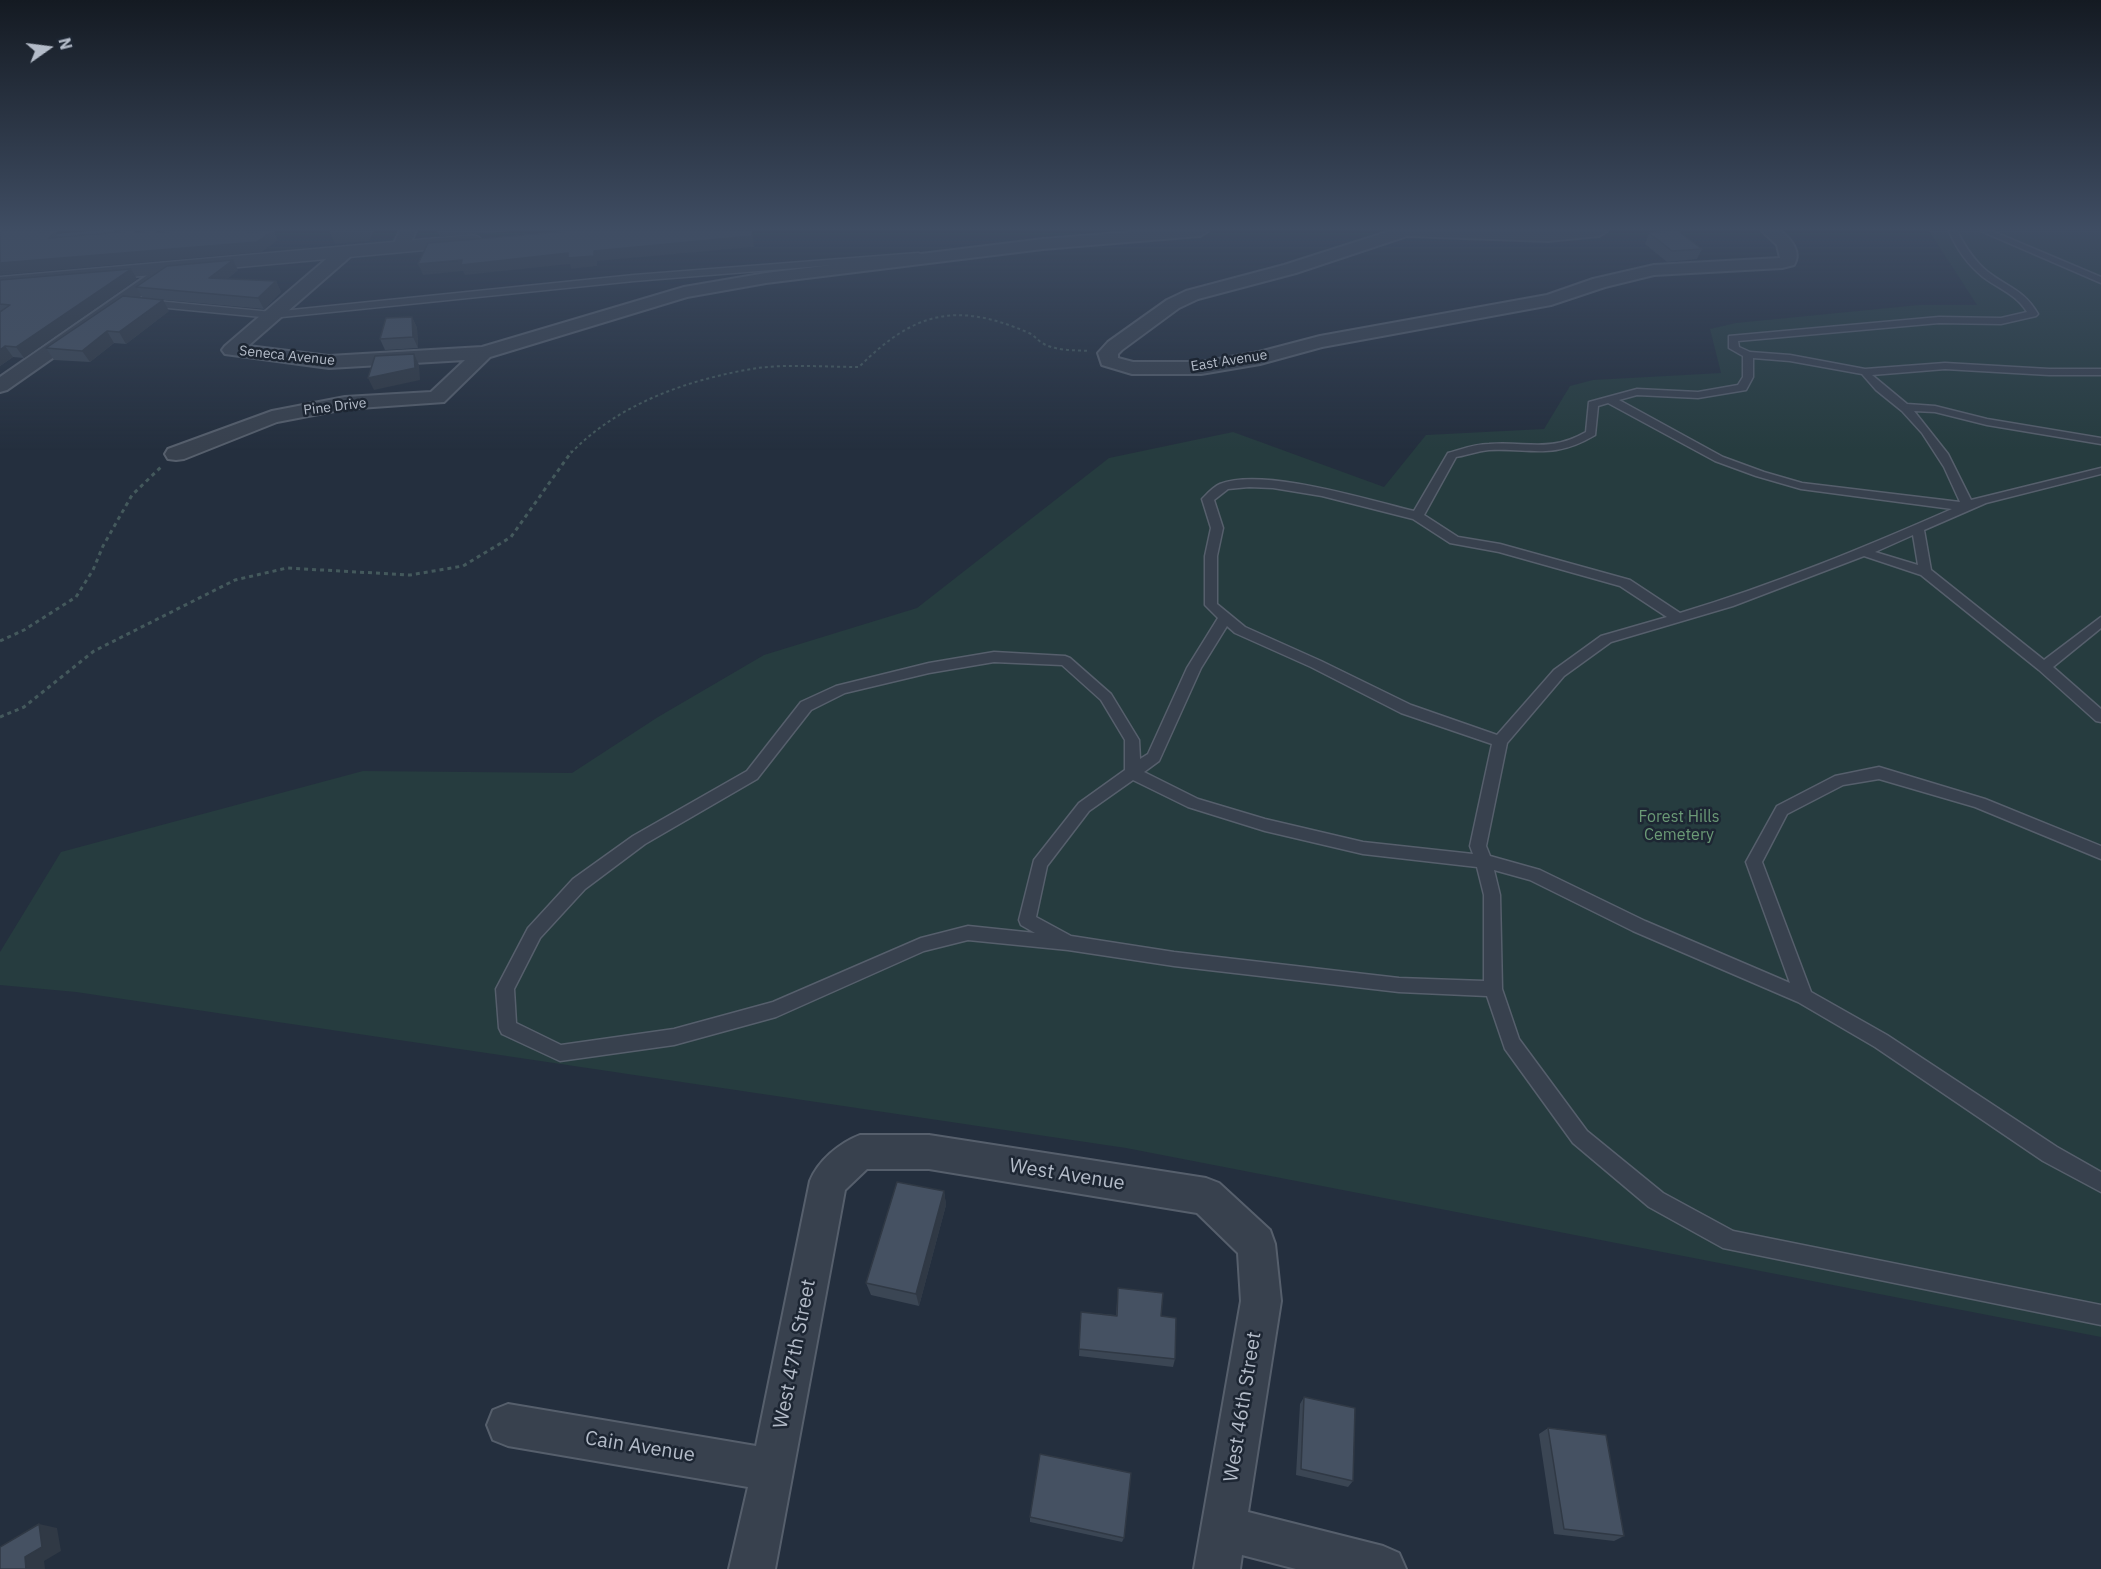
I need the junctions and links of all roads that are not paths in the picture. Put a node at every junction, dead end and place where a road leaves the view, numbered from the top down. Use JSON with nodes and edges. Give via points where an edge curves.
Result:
{"nodes":[{"id":1,"x":117,"y":304,"type":"edge"},
{"id":2,"x":165,"y":304,"type":"edge"},
{"id":3,"x":284,"y":304,"type":"edge"},
{"id":4,"x":377,"y":304,"type":"edge"},
{"id":5,"x":644,"y":304,"type":"edge"},
{"id":6,"x":1173,"y":304,"type":"edge"},
{"id":7,"x":1528,"y":304,"type":"edge"},
{"id":8,"x":2028,"y":304,"type":"edge"},
{"id":9,"x":272,"y":315,"type":"junction"},
{"id":10,"x":483,"y":353,"type":"junction"},
{"id":11,"x":1748,"y":355,"type":"junction"},
{"id":12,"x":1865,"y":372,"type":"junction"},
{"id":13,"x":2101,"y":372,"type":"edge"},
{"id":14,"x":0,"y":386,"type":"edge"},
{"id":15,"x":1610,"y":400,"type":"junction"},
{"id":16,"x":1903,"y":406,"type":"junction"},
{"id":17,"x":2101,"y":441,"type":"edge"},
{"id":18,"x":176,"y":454,"type":"road end"},
{"id":19,"x":2101,"y":471,"type":"edge"},
{"id":20,"x":1968,"y":507,"type":"junction"},
{"id":21,"x":1417,"y":516,"type":"junction"},
{"id":22,"x":1918,"y":529,"type":"junction"},
{"id":23,"x":1864,"y":552,"type":"junction"},
{"id":24,"x":1925,"y":572,"type":"junction"},
{"id":25,"x":1226,"y":617,"type":"junction"},
{"id":26,"x":1677,"y":617,"type":"junction"},
{"id":27,"x":2101,"y":621,"type":"edge"},
{"id":28,"x":2044,"y":667,"type":"junction"},
{"id":29,"x":2101,"y":717,"type":"edge"},
{"id":30,"x":1500,"y":741,"type":"junction"},
{"id":31,"x":1133,"y":773,"type":"junction"},
{"id":32,"x":2101,"y":853,"type":"edge"},
{"id":33,"x":1484,"y":861,"type":"junction"},
{"id":34,"x":1068,"y":943,"type":"junction"},
{"id":35,"x":1493,"y":989,"type":"junction"},
{"id":36,"x":1804,"y":997,"type":"junction"},
{"id":37,"x":860,"y":1152,"type":"joint"},
{"id":38,"x":2101,"y":1182,"type":"edge"},
{"id":39,"x":1256,"y":1244,"type":"joint"},
{"id":40,"x":2101,"y":1315,"type":"edge"},
{"id":41,"x":508,"y":1425,"type":"dead end"},
{"id":42,"x":773,"y":1470,"type":"junction"},
{"id":43,"x":1220,"y":1548,"type":"edge"},
{"id":44,"x":752,"y":1569,"type":"edge"},
{"id":45,"x":1383,"y":1569,"type":"edge"}],
"edges":[{"from":1,"to":14,"type":"street"},
{"from":2,"to":9,"type":"lane"},
{"from":3,"to":9,"type":"street","name":"Seneca Avenue"},
{"from":4,"to":9,"type":"lane"},
{"from":5,"to":10,"type":"street","name":"Seneca Avenue"},
{"from":6,"to":7,"type":"street","name":"East Avenue","via":[[1111,349],[1109,361],[1132,368],[1201,368]]},
{"from":8,"to":11,"type":"lane","via":[[2033,314],[2001,321],[1939,320],[1733,338],[1734,348]]},
{"from":9,"to":10,"type":"street","name":"Seneca Avenue","via":[[232,350],[328,362]]},
{"from":10,"to":18,"type":"street","name":"Pine Drive","via":[[437,398],[345,404],[272,417]]},
{"from":11,"to":12,"type":"lane","via":[[1790,358]]},
{"from":11,"to":15,"type":"lane","via":[[1748,377],[1742,388],[1698,395],[1637,392]]},
{"from":12,"to":13,"type":"lane","via":[[1945,366]]},
{"from":12,"to":16,"type":"lane","via":[[1874,385]]},
{"from":15,"to":20,"type":"lane","via":[[1719,459],[1770,477],[1801,486]]},
{"from":15,"to":21,"type":"lane","via":[[1593,404],[1591,433],[1576,443],[1551,450],[1489,447],[1452,455]]},
{"from":16,"to":17,"type":"lane"},
{"from":16,"to":20,"type":"lane","via":[[1951,467]]},
{"from":19,"to":20,"type":"lane","via":[[1982,500]]},
{"from":20,"to":22,"type":"lane"},
{"from":21,"to":25,"type":"lane","via":[[1270,484],[1224,486],[1208,499],[1216,528],[1211,556],[1211,605]]},
{"from":21,"to":26,"type":"lane","via":[[1454,540],[1500,548],[1625,583]]},
{"from":22,"to":23,"type":"lane"},
{"from":22,"to":24,"type":"lane"},
{"from":23,"to":24,"type":"lane"},
{"from":23,"to":26,"type":"lane","via":[[1728,603]]},
{"from":24,"to":28,"type":"lane"},
{"from":25,"to":30,"type":"lane","via":[[1240,630],[1406,709]]},
{"from":25,"to":31,"type":"lane","via":[[1194,668],[1154,758]]},
{"from":26,"to":30,"type":"lane","via":[[1606,639],[1559,673]]},
{"from":27,"to":28,"type":"lane"},
{"from":28,"to":29,"type":"lane"},
{"from":30,"to":33,"type":"lane","via":[[1478,846]]},
{"from":31,"to":33,"type":"lane","via":[[1193,803],[1265,825],[1363,848]]},
{"from":31,"to":34,"type":"lane","via":[[1084,807],[1040,864],[1027,920]]},
{"from":31,"to":34,"type":"lane","via":[[1132,740],[1106,697],[1065,661],[994,657],[841,689],[806,706],[752,775],[639,840],[579,884],[534,933],[505,989],[508,1028],[560,1053],[674,1037],[776,1009],[921,945],[968,933]]},
{"from":32,"to":36,"type":"lane","via":[[1980,802],[1879,773],[1840,780],[1782,810],[1754,862]]},
{"from":33,"to":35,"type":"lane","via":[[1492,895]]},
{"from":33,"to":36,"type":"lane","via":[[1534,875],[1639,926]]},
{"from":34,"to":35,"type":"lane","via":[[1400,985]]},
{"from":35,"to":40,"type":"lane","via":[[1511,1043],[1580,1137],[1656,1200],[1730,1241]]},
{"from":36,"to":38,"type":"lane","via":[[1881,1041],[2050,1154]]},
{"from":37,"to":39,"type":"street","name":"West Avenue","via":[[928,1152],[1206,1196]]},
{"from":37,"to":42,"type":"street","name":"West 47th Street","via":[[828,1181]]},
{"from":39,"to":43,"type":"street","name":"West 46th Street","via":[[1261,1301]]},
{"from":41,"to":42,"type":"street","name":"Cain Avenue"},
{"from":42,"to":44,"type":"street","name":"West 47th Street"},
{"from":43,"to":45,"type":"street"}]}
